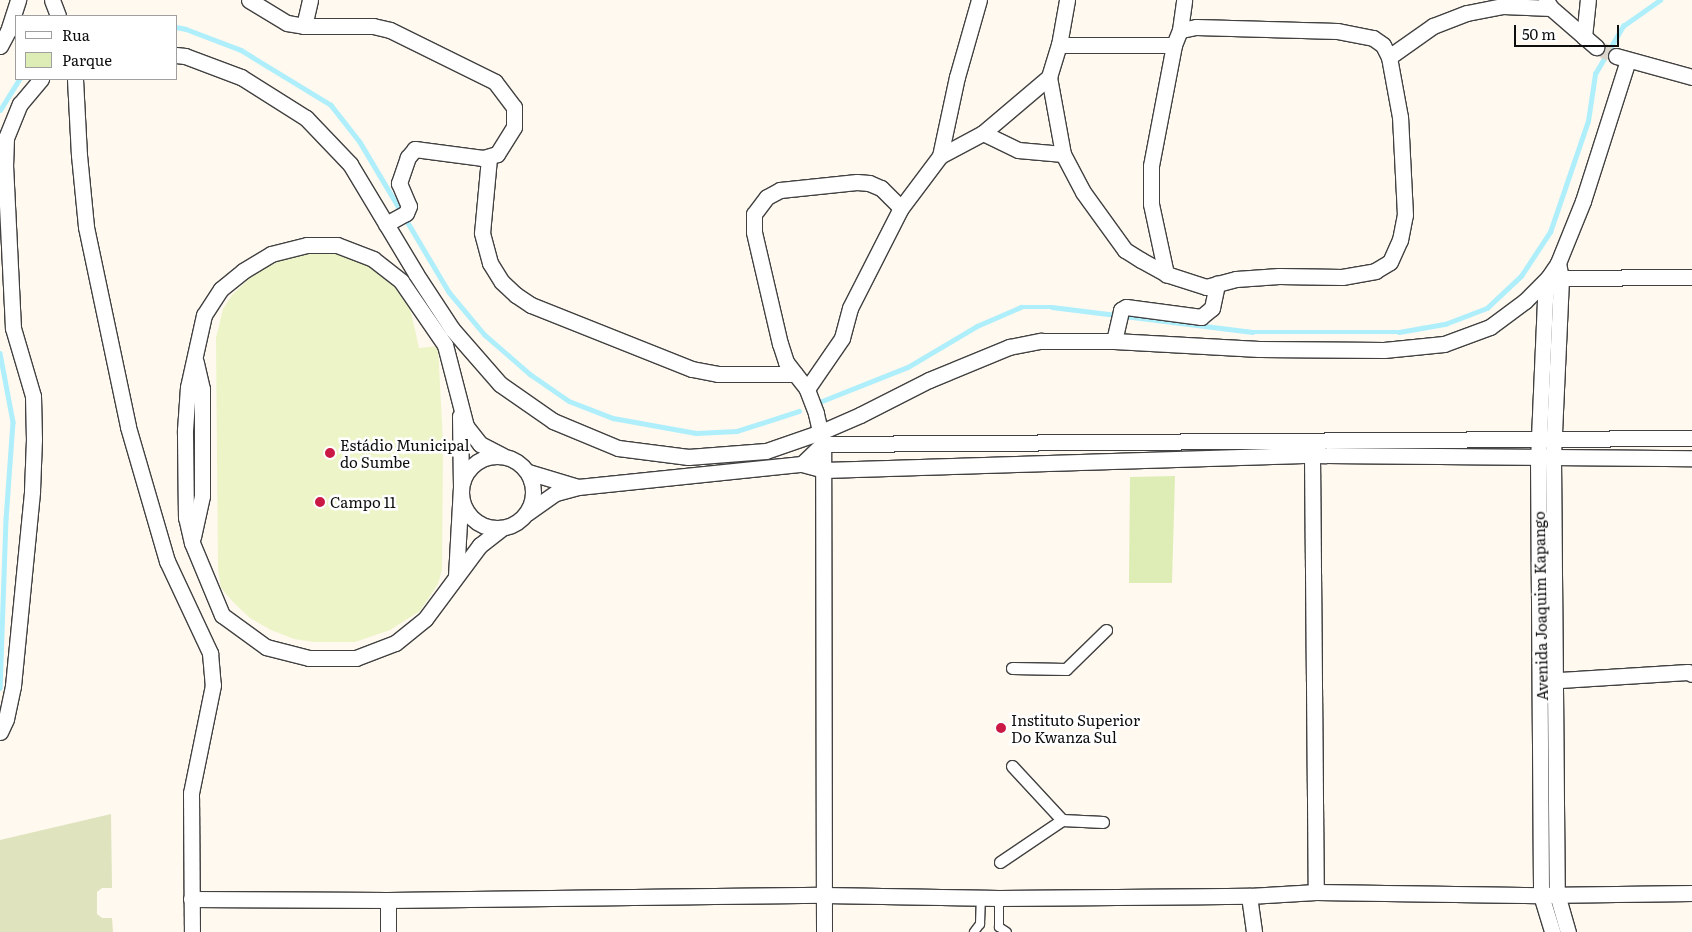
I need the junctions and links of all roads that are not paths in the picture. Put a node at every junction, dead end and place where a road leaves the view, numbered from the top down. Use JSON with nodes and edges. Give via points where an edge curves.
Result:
{"nodes":[{"id":1,"x":18,"y":0,"type":"edge"},
{"id":2,"x":52,"y":0,"type":"edge"},
{"id":3,"x":249,"y":0,"type":"edge"},
{"id":4,"x":310,"y":0,"type":"edge"},
{"id":5,"x":979,"y":0,"type":"edge"},
{"id":6,"x":1067,"y":0,"type":"edge"},
{"id":7,"x":1184,"y":0,"type":"edge"},
{"id":8,"x":1588,"y":0,"type":"edge"},
{"id":9,"x":1548,"y":4,"type":"edge"},
{"id":10,"x":58,"y":15,"type":"edge"},
{"id":11,"x":304,"y":26,"type":"junction"},
{"id":12,"x":1180,"y":30,"type":"junction"},
{"id":13,"x":1584,"y":37,"type":"junction"},
{"id":14,"x":1059,"y":45,"type":"junction"},
{"id":15,"x":1174,"y":45,"type":"junction"},
{"id":16,"x":0,"y":46,"type":"edge"},
{"id":17,"x":1596,"y":46,"type":"tunnel mouth"},
{"id":18,"x":178,"y":55,"type":"edge"},
{"id":19,"x":1389,"y":57,"type":"junction"},
{"id":20,"x":1049,"y":77,"type":"junction"},
{"id":21,"x":1692,"y":77,"type":"edge"},
{"id":22,"x":40,"y":80,"type":"edge"},
{"id":23,"x":75,"y":80,"type":"edge"},
{"id":24,"x":983,"y":134,"type":"junction"},
{"id":25,"x":1063,"y":154,"type":"junction"},
{"id":26,"x":940,"y":156,"type":"junction"},
{"id":27,"x":489,"y":158,"type":"junction"},
{"id":28,"x":900,"y":208,"type":"junction"},
{"id":29,"x":395,"y":218,"type":"junction"},
{"id":30,"x":1166,"y":274,"type":"junction"},
{"id":31,"x":1692,"y":277,"type":"edge"},
{"id":32,"x":1555,"y":279,"type":"junction"},
{"id":33,"x":1217,"y":284,"type":"junction"},
{"id":34,"x":1114,"y":338,"type":"junction"},
{"id":35,"x":795,"y":374,"type":"junction"},
{"id":36,"x":807,"y":389,"type":"junction"},
{"id":37,"x":460,"y":410,"type":"junction"},
{"id":38,"x":822,"y":438,"type":"junction"},
{"id":39,"x":1692,"y":438,"type":"edge"},
{"id":40,"x":1547,"y":440,"type":"junction"},
{"id":41,"x":502,"y":455,"type":"junction"},
{"id":42,"x":1312,"y":455,"type":"junction"},
{"id":43,"x":1546,"y":458,"type":"junction"},
{"id":44,"x":1692,"y":458,"type":"edge"},
{"id":45,"x":802,"y":464,"type":"junction"},
{"id":46,"x":824,"y":470,"type":"junction"},
{"id":47,"x":528,"y":472,"type":"junction"},
{"id":48,"x":461,"y":487,"type":"junction"},
{"id":49,"x":578,"y":487,"type":"junction"},
{"id":50,"x":527,"y":513,"type":"junction"},
{"id":51,"x":502,"y":528,"type":"junction"},
{"id":52,"x":456,"y":576,"type":"junction"},
{"id":53,"x":1106,"y":630,"type":"dead end"},
{"id":54,"x":1012,"y":668,"type":"dead end"},
{"id":55,"x":1691,"y":672,"type":"edge"},
{"id":56,"x":1548,"y":681,"type":"junction"},
{"id":57,"x":0,"y":732,"type":"edge"},
{"id":58,"x":1012,"y":766,"type":"dead end"},
{"id":59,"x":1062,"y":820,"type":"junction"},
{"id":60,"x":1103,"y":822,"type":"dead end"},
{"id":61,"x":1000,"y":862,"type":"dead end"},
{"id":62,"x":1316,"y":892,"type":"junction"},
{"id":63,"x":1692,"y":893,"type":"edge"},
{"id":64,"x":1549,"y":894,"type":"junction"},
{"id":65,"x":824,"y":895,"type":"junction"},
{"id":66,"x":1249,"y":896,"type":"junction"},
{"id":67,"x":981,"y":898,"type":"junction"},
{"id":68,"x":999,"y":898,"type":"junction"},
{"id":69,"x":191,"y":899,"type":"junction"},
{"id":70,"x":388,"y":900,"type":"junction"},
{"id":71,"x":192,"y":932,"type":"edge"},
{"id":72,"x":388,"y":932,"type":"edge"},
{"id":73,"x":824,"y":932,"type":"edge"},
{"id":74,"x":974,"y":932,"type":"edge"},
{"id":75,"x":1007,"y":932,"type":"edge"},
{"id":76,"x":1254,"y":932,"type":"edge"},
{"id":77,"x":1552,"y":932,"type":"edge"},
{"id":78,"x":1568,"y":932,"type":"edge"}],
"edges":[{"from":1,"to":16,"type":"street"},
{"from":2,"to":10,"type":"street"},
{"from":3,"to":11,"type":"street","via":[[288,23]]},
{"from":4,"to":11,"type":"street"},
{"from":5,"to":26,"type":"street","via":[[957,77]]},
{"from":6,"to":14,"type":"street"},
{"from":7,"to":12,"type":"street"},
{"from":8,"to":13,"type":"street"},
{"from":9,"to":13,"type":"street"},
{"from":9,"to":19,"type":"street","via":[[1503,6],[1467,13],[1433,26]]},
{"from":11,"to":27,"type":"street","via":[[373,26],[390,30],[495,82],[514,107],[514,127],[498,154]]},
{"from":12,"to":15,"type":"street"},
{"from":12,"to":19,"type":"street","via":[[1213,27],[1355,33],[1373,38]]},
{"from":13,"to":17,"type":"street"},
{"from":14,"to":15,"type":"street"},
{"from":14,"to":20,"type":"street"},
{"from":15,"to":30,"type":"street","via":[[1150,166],[1151,204]]},
{"from":18,"to":29,"type":"street","via":[[241,77],[306,118]]},
{"from":19,"to":33,"type":"street","via":[[1400,117],[1405,215],[1400,240],[1390,262],[1375,271],[1342,277],[1278,276]]},
{"from":20,"to":24,"type":"street"},
{"from":20,"to":25,"type":"street"},
{"from":21,"to":32,"type":"street","name":"Avenida Joaquim Kapango","via":[[1622,58],[1584,201],[1558,263]]},
{"from":22,"to":57,"type":"street","via":[[20,104],[6,138],[13,328],[33,396],[34,440],[13,686]]},
{"from":23,"to":69,"type":"street","via":[[86,227],[128,427],[167,561],[210,653],[213,685],[191,793]]},
{"from":24,"to":25,"type":"street","via":[[1018,150]]},
{"from":24,"to":26,"type":"street"},
{"from":25,"to":30,"type":"street","via":[[1083,192],[1124,250]]},
{"from":26,"to":28,"type":"street"},
{"from":27,"to":29,"type":"street","via":[[415,148],[408,157],[400,183],[408,206]]},
{"from":27,"to":35,"type":"street","via":[[482,233],[490,263],[502,282],[516,294],[532,305],[692,369],[718,374]]},
{"from":28,"to":35,"type":"street","via":[[881,188],[857,182],[780,190],[767,197],[754,214],[754,232],[780,344],[786,362]]},
{"from":28,"to":36,"type":"street","via":[[850,308],[842,338]]},
{"from":29,"to":38,"type":"street","via":[[452,329],[500,384],[553,422],[618,448],[688,457],[766,451]]},
{"from":30,"to":33,"type":"street","via":[[1206,287]]},
{"from":31,"to":32,"type":"street"},
{"from":32,"to":34,"type":"street","via":[[1490,327],[1444,344],[1384,350],[1269,349]]},
{"from":32,"to":40,"type":"street","name":"Avenida Joaquim Kapango"},
{"from":33,"to":34,"type":"street","via":[[1212,308],[1201,317],[1126,307],[1119,314]]},
{"from":34,"to":38,"type":"street","via":[[1009,347],[929,380]]},
{"from":35,"to":36,"type":"street"},
{"from":36,"to":38,"type":"street"},
{"from":37,"to":41,"type":"street","via":[[466,426],[480,444]]},
{"from":37,"to":48,"type":"street"},
{"from":37,"to":52,"type":"street","via":[[445,345],[401,281],[373,259],[337,245],[307,245],[271,254],[221,289],[204,315],[195,355],[202,389],[202,496],[192,542],[222,615],[266,647],[309,658],[356,658],[396,644],[425,619]]},
{"from":38,"to":40,"type":"street"},
{"from":38,"to":45,"type":"street"},
{"from":38,"to":46,"type":"street"},
{"from":39,"to":40,"type":"street"},
{"from":40,"to":43,"type":"street","name":"Avenida Joaquim Kapango"},
{"from":41,"to":47,"type":"street","via":[[514,458]]},
{"from":41,"to":48,"type":"street","via":[[482,458],[468,469]]},
{"from":42,"to":43,"type":"street"},
{"from":42,"to":46,"type":"street"},
{"from":42,"to":62,"type":"street"},
{"from":43,"to":44,"type":"street"},
{"from":43,"to":56,"type":"street","name":"Avenida Joaquim Kapango"},
{"from":45,"to":46,"type":"street"},
{"from":45,"to":49,"type":"street"},
{"from":46,"to":65,"type":"street"},
{"from":47,"to":49,"type":"street"},
{"from":47,"to":50,"type":"street","via":[[534,493]]},
{"from":48,"to":51,"type":"street","via":[[461,499],[470,516],[479,524]]},
{"from":48,"to":52,"type":"street"},
{"from":49,"to":50,"type":"street","via":[[556,493]]},
{"from":50,"to":51,"type":"street","via":[[517,522]]},
{"from":51,"to":52,"type":"street","via":[[480,545]]},
{"from":53,"to":54,"type":"street","via":[[1066,669]]},
{"from":55,"to":56,"type":"street"},
{"from":56,"to":64,"type":"street","name":"Avenida Joaquim Kapango"},
{"from":58,"to":59,"type":"street"},
{"from":59,"to":60,"type":"street"},
{"from":59,"to":61,"type":"street"},
{"from":62,"to":64,"type":"street"},
{"from":62,"to":66,"type":"street"},
{"from":63,"to":64,"type":"street"},
{"from":64,"to":77,"type":"street","name":"Avenida Joaquim Kapango"},
{"from":64,"to":78,"type":"street","name":"Avenida Joaquim Kapango"},
{"from":65,"to":67,"type":"street"},
{"from":65,"to":70,"type":"street"},
{"from":65,"to":73,"type":"street"},
{"from":66,"to":68,"type":"street"},
{"from":66,"to":76,"type":"street"},
{"from":67,"to":68,"type":"street"},
{"from":67,"to":74,"type":"lane","via":[[980,924]]},
{"from":68,"to":75,"type":"lane","via":[[999,928]]},
{"from":69,"to":70,"type":"street"},
{"from":69,"to":71,"type":"street"},
{"from":70,"to":72,"type":"street"}]}
